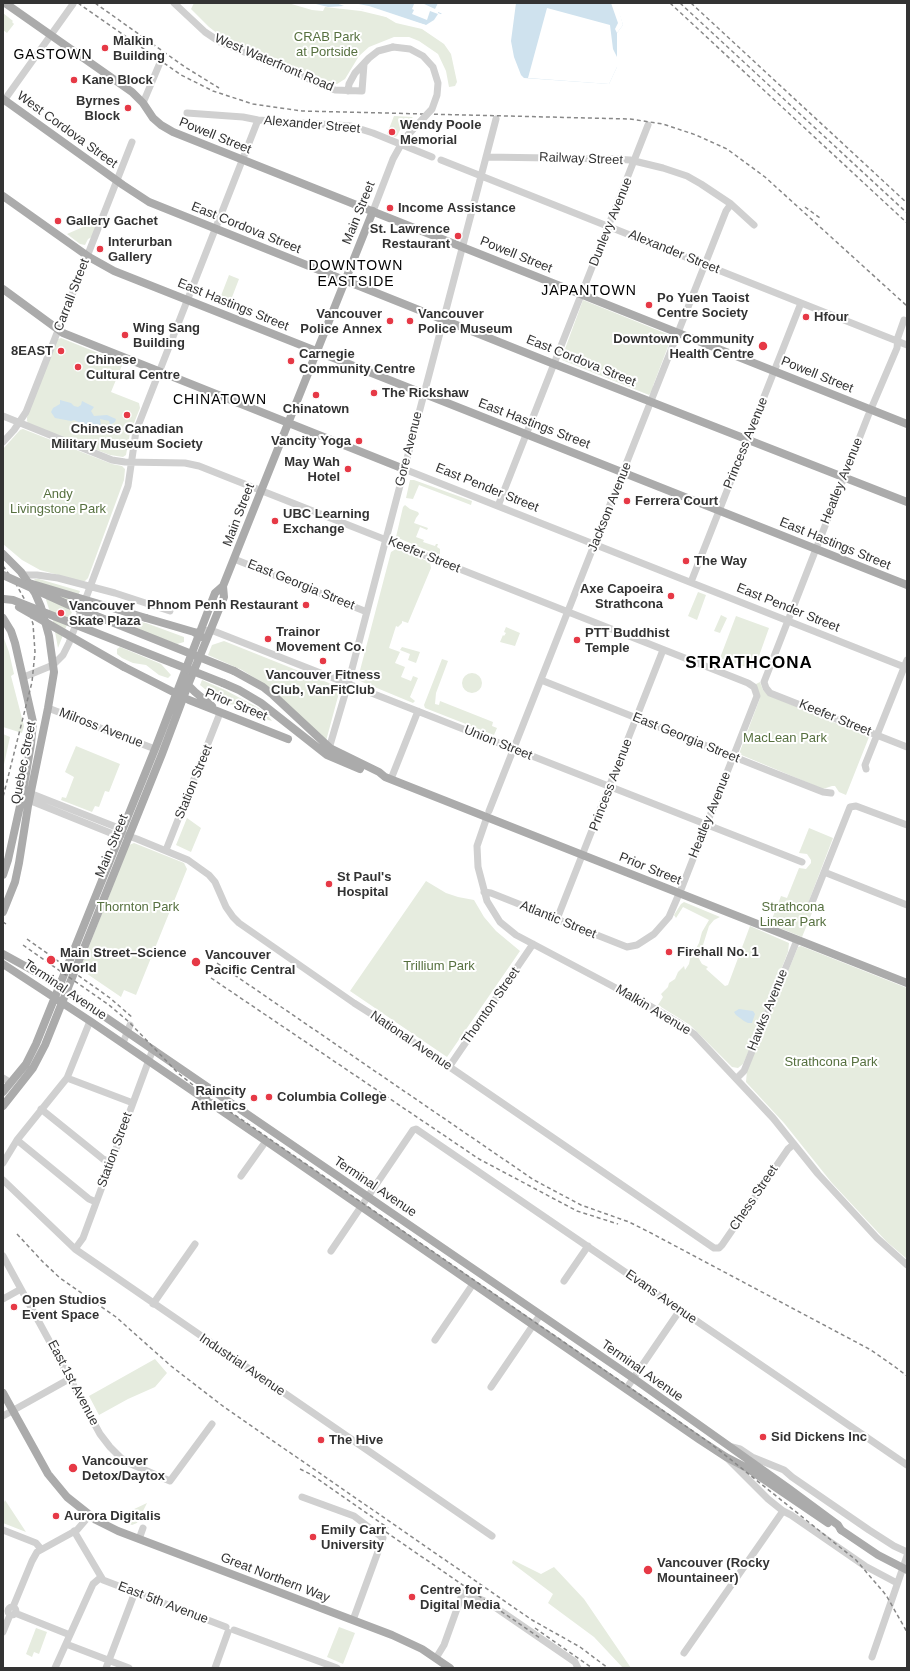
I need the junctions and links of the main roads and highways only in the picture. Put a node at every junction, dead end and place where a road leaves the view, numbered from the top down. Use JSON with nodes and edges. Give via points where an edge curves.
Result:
{"nodes":[{"id":1,"x":5,"y":3,"type":"edge"},
{"id":2,"x":4,"y":100,"type":"edge"},
{"id":3,"x":116,"y":180,"type":"joint"},
{"id":4,"x":3,"y":196,"type":"edge"},
{"id":5,"x":373,"y":211,"type":"junction"},
{"id":6,"x":345,"y":280,"type":"junction"},
{"id":7,"x":4,"y":290,"type":"edge"},
{"id":8,"x":316,"y":351,"type":"junction"},
{"id":9,"x":288,"y":422,"type":"junction"},
{"id":10,"x":907,"y":424,"type":"edge"},
{"id":11,"x":404,"y":469,"type":"road end"},
{"id":12,"x":907,"y":502,"type":"edge"},
{"id":13,"x":3,"y":554,"type":"edge"},
{"id":14,"x":3,"y":575,"type":"edge"},
{"id":15,"x":907,"y":585,"type":"edge"},
{"id":16,"x":223,"y":586,"type":"junction"},
{"id":17,"x":4,"y":598,"type":"edge"},
{"id":18,"x":3,"y":618,"type":"edge"},
{"id":19,"x":196,"y":633,"type":"junction"},
{"id":20,"x":207,"y":639,"type":"junction"},
{"id":21,"x":188,"y":685,"type":"junction"},
{"id":22,"x":180,"y":695,"type":"junction"},
{"id":23,"x":220,"y":713,"type":"junction"},
{"id":24,"x":288,"y":739,"type":"dead end"},
{"id":25,"x":329,"y":752,"type":"junction"},
{"id":26,"x":26,"y":795,"type":"junction"},
{"id":27,"x":3,"y":875,"type":"edge"},
{"id":28,"x":3,"y":912,"type":"edge"},
{"id":29,"x":3,"y":954,"type":"edge"},
{"id":30,"x":3,"y":964,"type":"edge"},
{"id":31,"x":907,"y":983,"type":"edge"},
{"id":32,"x":60,"y":986,"type":"junction"},
{"id":33,"x":67,"y":991,"type":"junction"},
{"id":34,"x":55,"y":997,"type":"junction"},
{"id":35,"x":62,"y":1003,"type":"junction"},
{"id":36,"x":3,"y":1092,"type":"edge"},
{"id":37,"x":3,"y":1106,"type":"edge"},
{"id":38,"x":3,"y":1393,"type":"edge"},
{"id":39,"x":764,"y":1476,"type":"junction"},
{"id":40,"x":907,"y":1570,"type":"edge"},
{"id":41,"x":450,"y":1668,"type":"edge"}],
"edges":[{"from":1,"to":5,"type":"main road","name":"Powell Street","via":[[124,86],[143,103],[153,118],[173,132]]},
{"from":2,"to":3,"type":"main road","name":"West Cordova Street"},
{"from":3,"to":6,"type":"main road","name":"East Cordova Street","via":[[146,200]]},
{"from":4,"to":8,"type":"main road","name":"East Hastings Street","via":[[87,256],[114,271]]},
{"from":5,"to":6,"type":"main road","name":"Main Street"},
{"from":5,"to":10,"type":"main road","name":"Powell Street"},
{"from":6,"to":8,"type":"main road","name":"Main Street"},
{"from":6,"to":12,"type":"main road","name":"East Cordova Street"},
{"from":7,"to":9,"type":"main road","name":"East Pender Street","via":[[58,330]]},
{"from":8,"to":9,"type":"main road","name":"Main Street"},
{"from":8,"to":15,"type":"main road","name":"East Hastings Street"},
{"from":9,"to":11,"type":"main road","name":"East Pender Street"},
{"from":9,"to":16,"type":"main road","name":"Main Street"},
{"from":13,"to":26,"type":"main road","name":"Quebec Street","via":[[23,575],[45,617],[54,672],[48,708]]},
{"from":14,"to":19,"type":"main road","bridge":true},
{"from":14,"to":25,"type":"main road","bridge":true,"via":[[69,605],[234,671],[273,695]]},
{"from":16,"to":19,"type":"main road","name":"Main Street","via":[[215,593]]},
{"from":16,"to":20,"type":"main road","name":"Main Street","via":[[224,597]]},
{"from":17,"to":22,"type":"main road","name":"Prior Street","bridge":true,"via":[[124,667]]},
{"from":17,"to":25,"type":"main road","bridge":true,"via":[[245,693]]},
{"from":18,"to":26,"type":"main road","name":"Quebec Street","via":[[15,643],[33,722]]},
{"from":19,"to":20,"type":"main road"},
{"from":19,"to":22,"type":"main road","name":"Main Street"},
{"from":20,"to":21,"type":"main road","name":"Main Street"},
{"from":21,"to":22,"type":"main road","name":"Main Street"},
{"from":21,"to":23,"type":"main road"},
{"from":22,"to":23,"type":"main road","name":"Prior Street"},
{"from":22,"to":32,"type":"main road","name":"Main Street","via":[[120,833]]},
{"from":22,"to":33,"type":"main road","name":"Main Street","via":[[162,754]]},
{"from":23,"to":24,"type":"main road","name":"Prior Street"},
{"from":25,"to":31,"type":"main road","name":"Prior Street","via":[[388,778]]},
{"from":26,"to":27,"type":"main road","name":"Quebec Street"},
{"from":26,"to":28,"type":"main road","name":"Quebec Street","via":[[19,863]]},
{"from":29,"to":32,"type":"main road","name":"Terminal Avenue"},
{"from":30,"to":34,"type":"main road","name":"Terminal Avenue"},
{"from":32,"to":33,"type":"main road","name":"Terminal Avenue"},
{"from":32,"to":34,"type":"main road","name":"Main Street"},
{"from":33,"to":35,"type":"main road","name":"Main Street"},
{"from":33,"to":39,"type":"main road","name":"Terminal Avenue","via":[[129,1029],[153,1049],[632,1378],[729,1447]]},
{"from":34,"to":35,"type":"main road","name":"Terminal Avenue"},
{"from":34,"to":36,"type":"main road","name":"Main Street","via":[[30,1058]]},
{"from":35,"to":37,"type":"main road","name":"Main Street","via":[[36,1063]]},
{"from":35,"to":39,"type":"main road","name":"Terminal Avenue","via":[[726,1457]]},
{"from":38,"to":41,"type":"main road","name":"Great Northern Way","via":[[48,1474],[67,1497],[87,1514],[118,1531],[410,1642]]},
{"from":39,"to":40,"type":"main road","name":"Terminal Avenue","bridge":true,"via":[[829,1524]]}]}
